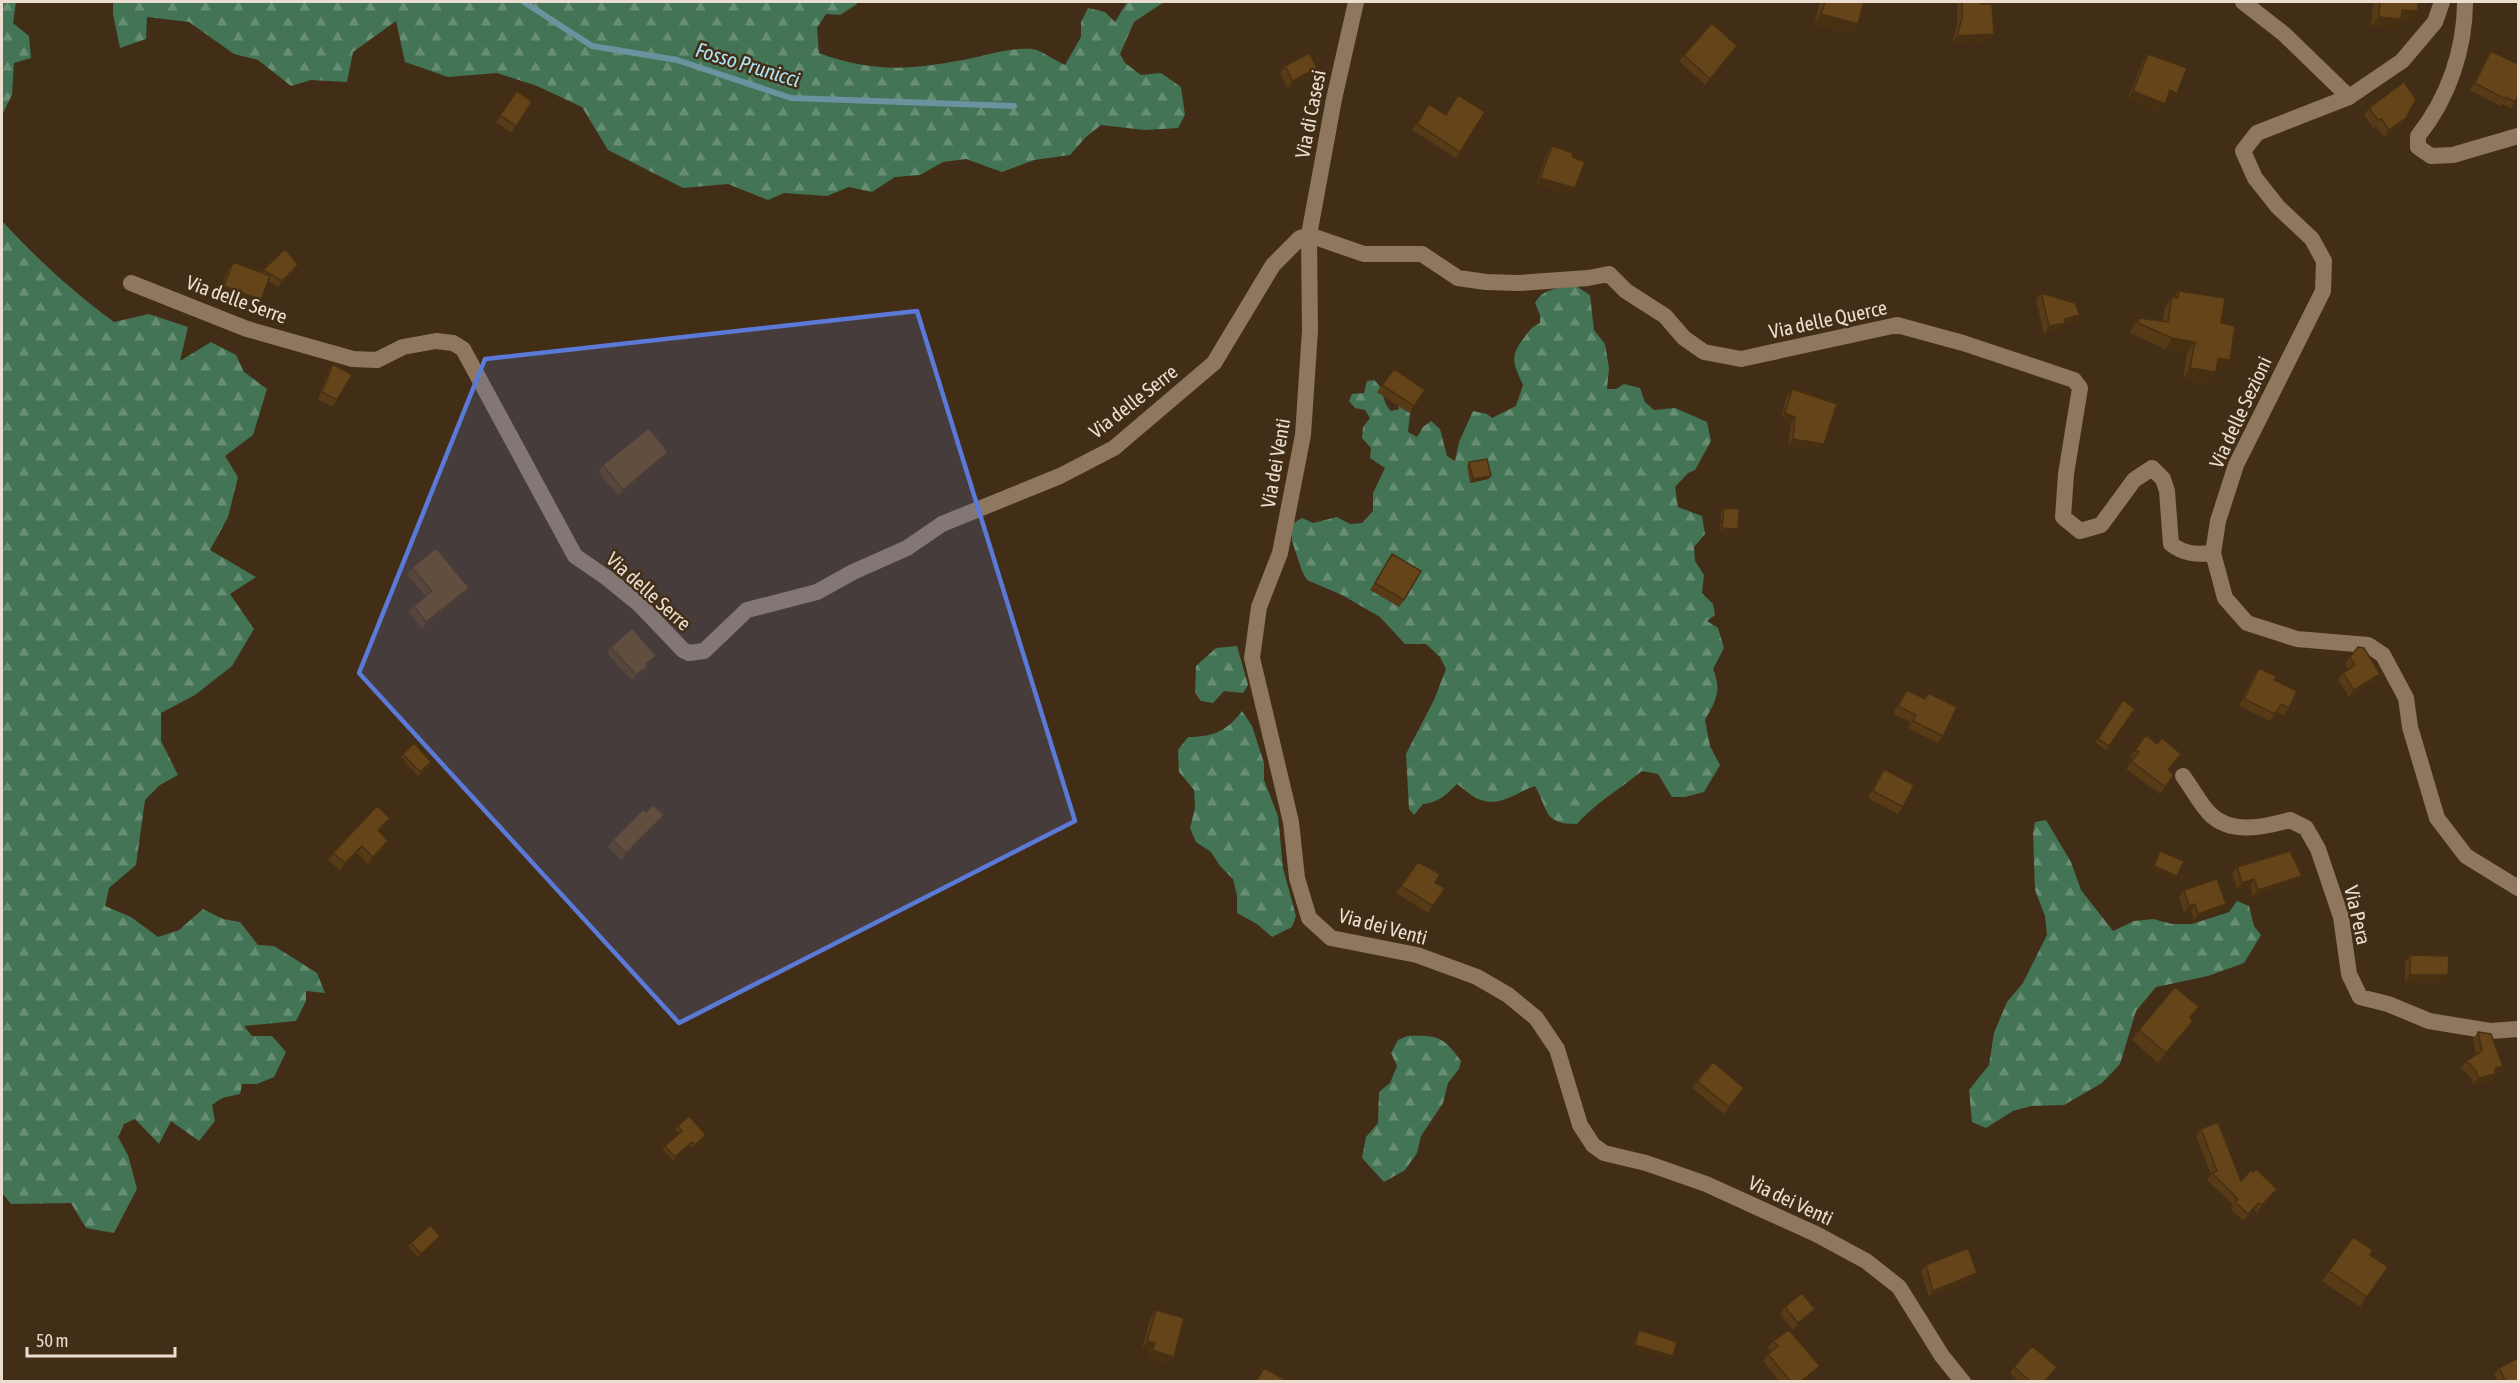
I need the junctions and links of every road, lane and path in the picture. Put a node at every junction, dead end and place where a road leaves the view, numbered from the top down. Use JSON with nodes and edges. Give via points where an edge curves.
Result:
{"nodes":[{"id":1,"x":1356,"y":2,"type":"edge"},
{"id":2,"x":2243,"y":2,"type":"edge"},
{"id":3,"x":2442,"y":2,"type":"edge"},
{"id":4,"x":2465,"y":2,"type":"edge"},
{"id":5,"x":2349,"y":97,"type":"junction"},
{"id":6,"x":2518,"y":136,"type":"edge"},
{"id":7,"x":1309,"y":235,"type":"junction"},
{"id":8,"x":131,"y":284,"type":"dead end"},
{"id":9,"x":2213,"y":553,"type":"junction"},
{"id":10,"x":2183,"y":776,"type":"dead end"},
{"id":11,"x":2518,"y":888,"type":"edge"},
{"id":12,"x":2518,"y":1029,"type":"edge"},
{"id":13,"x":1963,"y":1382,"type":"edge"}],
"edges":[{"from":1,"to":7,"type":"street","name":"Via di Casesi"},
{"from":2,"to":5,"type":"street","via":[[2284,34]]},
{"from":3,"to":5,"type":"street","name":"Via delle Sezioni","via":[[2435,22],[2402,61]]},
{"from":4,"to":6,"type":"street","via":[[2448,90],[2418,136],[2418,147],[2431,156],[2453,154]]},
{"from":5,"to":9,"type":"street","name":"Via delle Sezioni","via":[[2257,133],[2243,151],[2255,178],[2312,239],[2324,261],[2323,291],[2236,465],[2218,521]]},
{"from":7,"to":8,"type":"street","name":"Via delle Serre","via":[[1300,238],[1273,264],[1214,363],[1113,448],[1060,476],[942,524],[907,548],[817,592],[747,610],[704,651],[689,653],[623,591],[575,555],[463,349],[436,341],[403,347],[377,360],[353,359],[247,329]]},
{"from":7,"to":9,"type":"street","name":"Via delle Querce","via":[[1364,254],[1422,254],[1458,278],[1486,282],[1588,278],[1609,273],[1704,352],[1741,359],[1897,325],[2074,381],[2080,388],[2063,518],[2080,531],[2101,525],[2133,480],[2152,468],[2167,490],[2171,544],[2197,555]]},
{"from":7,"to":13,"type":"street","name":"Via dei Venti","via":[[1310,331],[1303,435],[1280,554],[1259,607],[1252,658],[1291,822],[1297,878],[1309,918],[1331,938],[1417,956],[1477,977],[1508,995],[1536,1018],[1557,1049],[1580,1125],[1593,1145],[1604,1154],[1646,1163],[1706,1184],[1866,1261],[1899,1287]]},
{"from":9,"to":11,"type":"street","name":"Via delle Sezioni","via":[[2225,598],[2247,623],[2297,639],[2368,645],[2383,655],[2406,698],[2410,727],[2437,818],[2466,856]]},
{"from":10,"to":12,"type":"street","name":"Via Pera","via":[[2211,815],[2234,827],[2265,827],[2290,820],[2306,828],[2318,849],[2341,917],[2349,974],[2360,998],[2388,1004],[2429,1021],[2490,1031]]}]}
